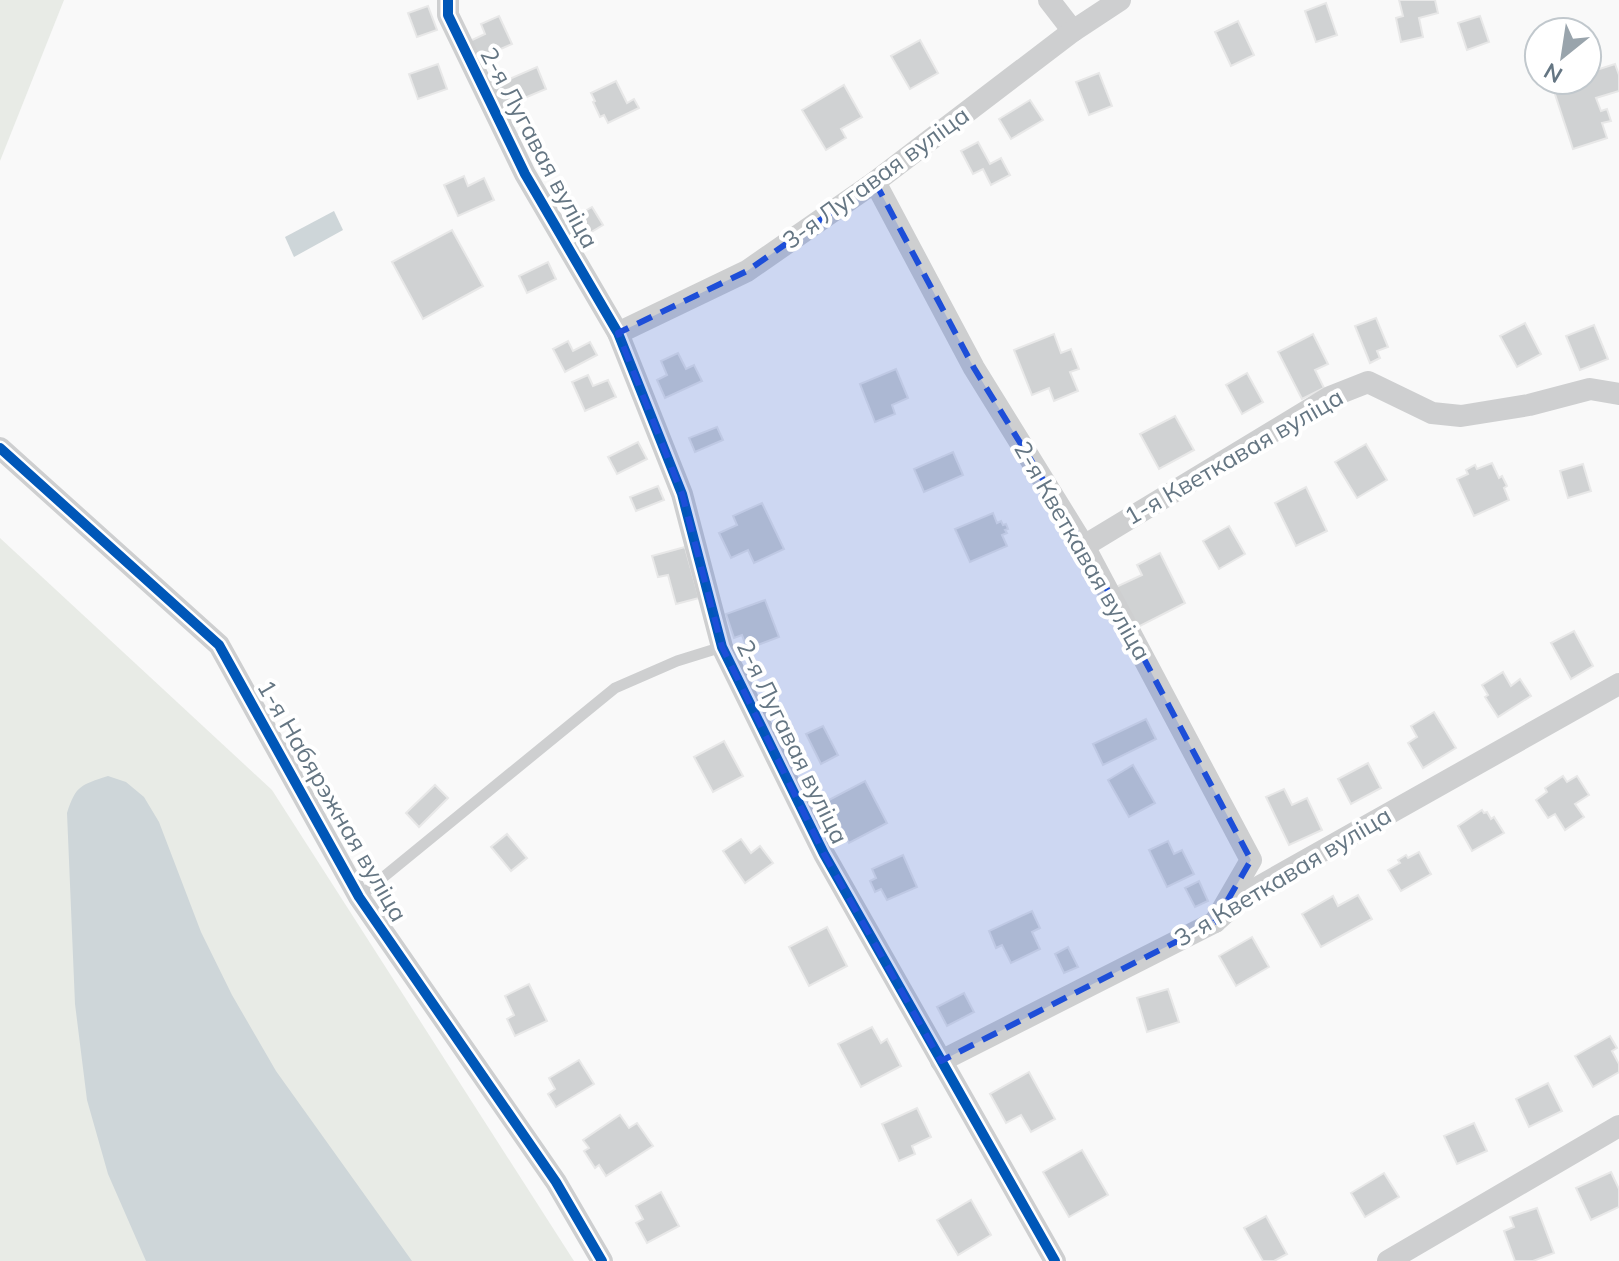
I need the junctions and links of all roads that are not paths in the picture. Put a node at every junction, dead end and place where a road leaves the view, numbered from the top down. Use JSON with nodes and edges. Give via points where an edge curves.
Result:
{"nodes":[{"id":1,"x":448,"y":0,"type":"edge"},
{"id":2,"x":1049,"y":0,"type":"edge"},
{"id":3,"x":1120,"y":0,"type":"edge"},
{"id":4,"x":1073,"y":31,"type":"junction"},
{"id":5,"x":875,"y":182,"type":"junction"},
{"id":6,"x":618,"y":333,"type":"junction"},
{"id":7,"x":1619,"y":394,"type":"edge"},
{"id":8,"x":0,"y":448,"type":"edge"},
{"id":9,"x":1084,"y":546,"type":"junction"},
{"id":10,"x":722,"y":647,"type":"junction"},
{"id":11,"x":1619,"y":684,"type":"edge"},
{"id":12,"x":359,"y":897,"type":"junction"},
{"id":13,"x":1215,"y":922,"type":"junction"},
{"id":14,"x":941,"y":1061,"type":"junction"},
{"id":15,"x":1619,"y":1126,"type":"edge"},
{"id":16,"x":602,"y":1261,"type":"edge"},
{"id":17,"x":1055,"y":1261,"type":"edge"},
{"id":18,"x":1388,"y":1261,"type":"edge"}],
"edges":[{"from":1,"to":6,"type":"street","name":"2-я Лугавая вуліца","via":[[448,15],[525,174]]},
{"from":2,"to":4,"type":"street"},
{"from":3,"to":4,"type":"street","name":"3-я Лугавая вуліца"},
{"from":4,"to":5,"type":"street","name":"3-я Лугавая вуліца"},
{"from":5,"to":6,"type":"street","name":"3-я Лугавая вуліца","via":[[747,271]]},
{"from":5,"to":9,"type":"street","name":"2-я Кветкавая вуліца","via":[[974,368]]},
{"from":6,"to":10,"type":"street","name":"2-я Лугавая вуліца","via":[[682,494]]},
{"from":7,"to":9,"type":"street","name":"1-я Кветкавая вуліца","via":[[1590,389],[1461,416],[1432,413],[1368,382],[1330,397]]},
{"from":8,"to":12,"type":"street","name":"1-я Набярэжная вуліца","via":[[219,645]]},
{"from":9,"to":13,"type":"street","name":"2-я Кветкавая вуліца","via":[[1251,860]]},
{"from":10,"to":12,"type":"lane","via":[[615,688]]},
{"from":10,"to":14,"type":"street","name":"2-я Лугавая вуліца","via":[[824,854]]},
{"from":11,"to":13,"type":"street","name":"3-я Кветкавая вуліца","via":[[1246,894]]},
{"from":12,"to":16,"type":"street","name":"1-я Набярэжная вуліца","via":[[556,1182]]},
{"from":13,"to":14,"type":"street","name":"3-я Кветкавая вуліца"},
{"from":14,"to":17,"type":"street","name":"2-я Лугавая вуліца"},
{"from":15,"to":18,"type":"street"}]}
